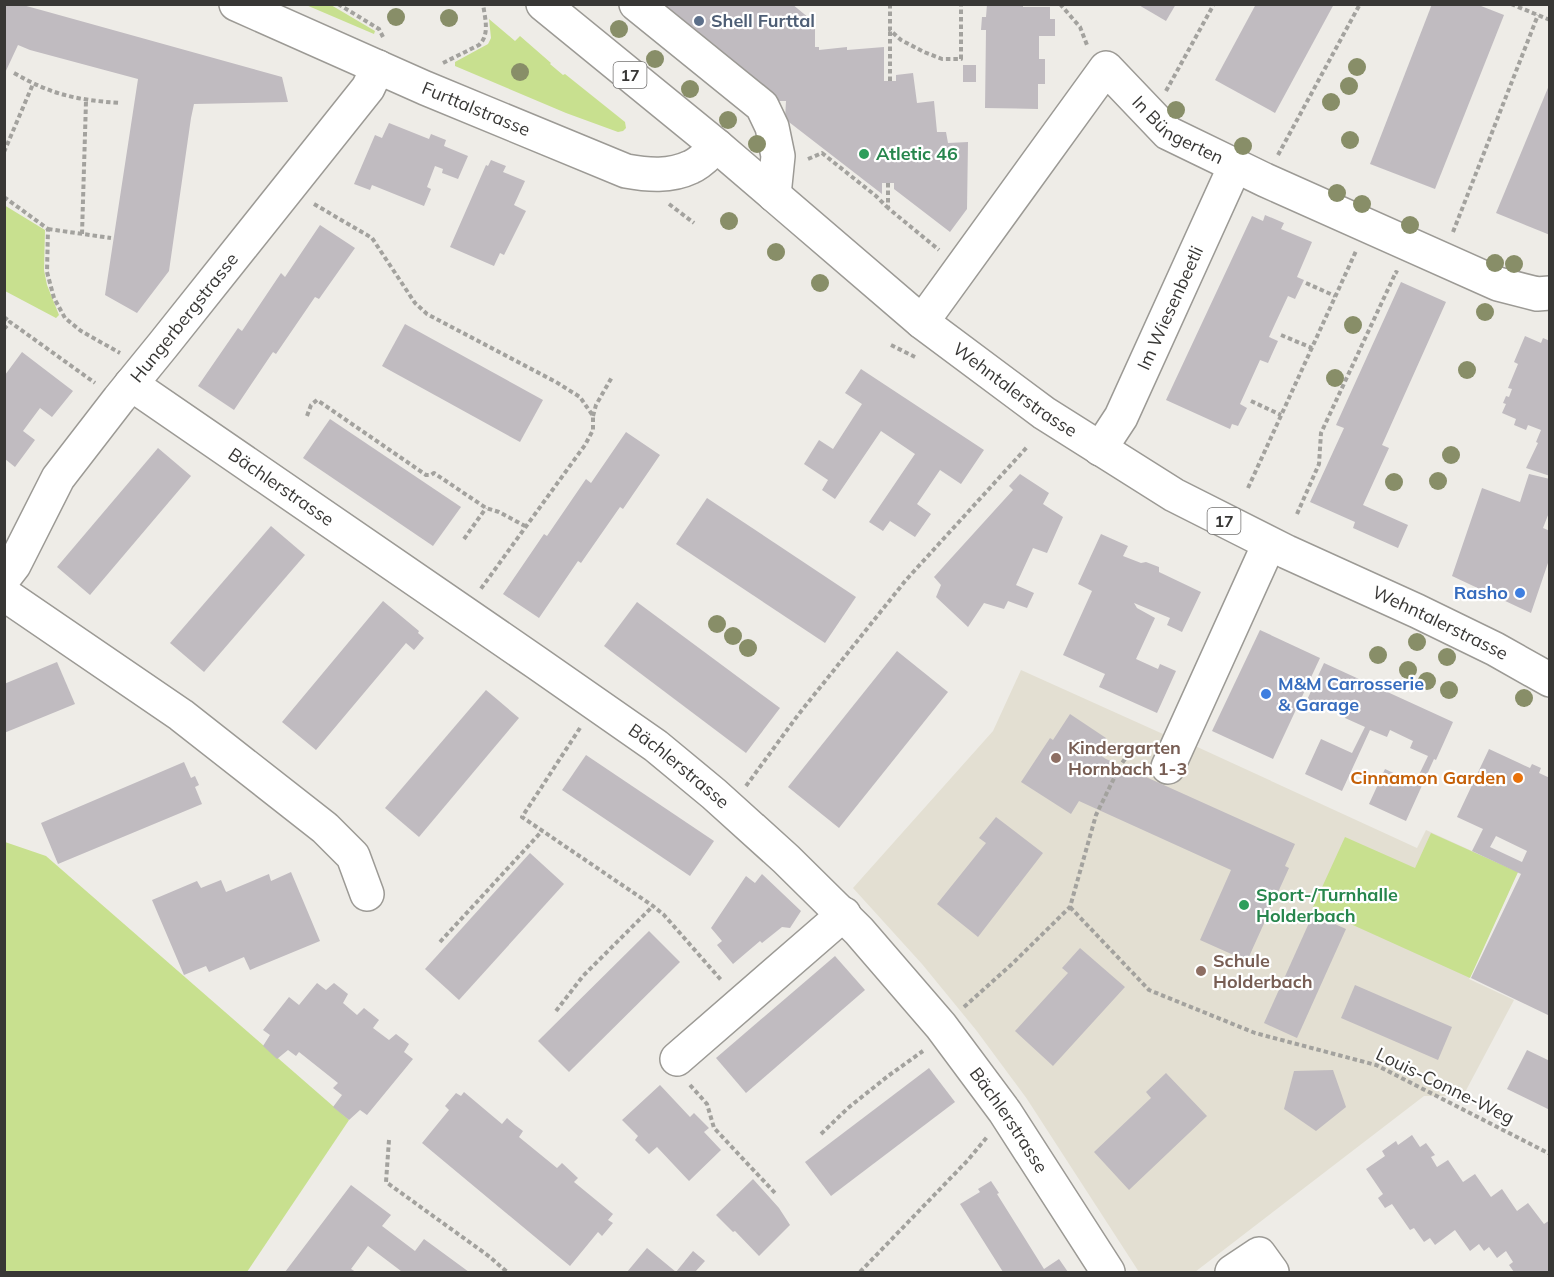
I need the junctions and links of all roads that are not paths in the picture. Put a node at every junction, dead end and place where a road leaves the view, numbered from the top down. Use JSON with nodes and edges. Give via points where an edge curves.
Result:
{"nodes":[{"id":1,"x":236,"y":4,"type":"edge"},
{"id":2,"x":543,"y":4,"type":"edge"},
{"id":3,"x":636,"y":4,"type":"edge"},
{"id":4,"x":383,"y":57,"type":"junction"},
{"id":5,"x":717,"y":146,"type":"junction"},
{"id":6,"x":1235,"y":166,"type":"junction"},
{"id":7,"x":774,"y":195,"type":"junction"},
{"id":8,"x":1550,"y":293,"type":"edge"},
{"id":9,"x":922,"y":322,"type":"junction"},
{"id":10,"x":118,"y":375,"type":"junction"},
{"id":11,"x":1100,"y":449,"type":"junction"},
{"id":12,"x":1269,"y":544,"type":"junction"},
{"id":13,"x":4,"y":578,"type":"edge"},
{"id":14,"x":4,"y":594,"type":"edge"},
{"id":15,"x":1550,"y":681,"type":"edge"},
{"id":16,"x":1168,"y":767,"type":"dead end"},
{"id":17,"x":367,"y":894,"type":"dead end"},
{"id":18,"x":844,"y":914,"type":"junction"},
{"id":19,"x":682,"y":1070,"type":"road end"},
{"id":20,"x":1108,"y":1272,"type":"edge"},
{"id":21,"x":1232,"y":1272,"type":"edge"},
{"id":22,"x":1272,"y":1272,"type":"edge"}],
"edges":[{"from":1,"to":4,"type":"street","name":"Furttalstrasse"},
{"from":2,"to":5,"type":"street","name":"Wehntalerstrasse","number":"17"},
{"from":3,"to":7,"type":"street","via":[[762,106],[772,127],[778,156]]},
{"from":4,"to":5,"type":"street","name":"Furttalstrasse","via":[[626,171],[675,173],[693,167]]},
{"from":4,"to":10,"type":"street","name":"Hungerbergstrasse","via":[[368,88]]},
{"from":5,"to":7,"type":"street","name":"Wehntalerstrasse","number":"17"},
{"from":6,"to":8,"type":"street","name":"In Büngerten","via":[[1498,284],[1537,294]]},
{"from":6,"to":9,"type":"street","name":"In Büngerten","via":[[1168,133],[1106,68]]},
{"from":6,"to":11,"type":"street","name":"Im Wiesenbeetli","via":[[1121,417]]},
{"from":7,"to":9,"type":"street","name":"Wehntalerstrasse","number":"17"},
{"from":9,"to":11,"type":"street","name":"Wehntalerstrasse","number":"17","via":[[1044,413]]},
{"from":10,"to":13,"type":"street","name":"Hungerbergstrasse"},
{"from":10,"to":18,"type":"street","name":"Bächlerstrasse","via":[[656,746]]},
{"from":11,"to":12,"type":"street","name":"Wehntalerstrasse","number":"17","via":[[1174,495]]},
{"from":12,"to":15,"type":"street","name":"Wehntalerstrasse","number":"17","via":[[1427,615]]},
{"from":12,"to":16,"type":"street"},
{"from":14,"to":17,"type":"street","via":[[181,715],[325,828],[353,856]]},
{"from":18,"to":19,"type":"street"},
{"from":18,"to":20,"type":"street","name":"Bächlerstrasse","via":[[941,1026],[1005,1112]]},
{"from":21,"to":22,"type":"street","via":[[1259,1254]]}]}
